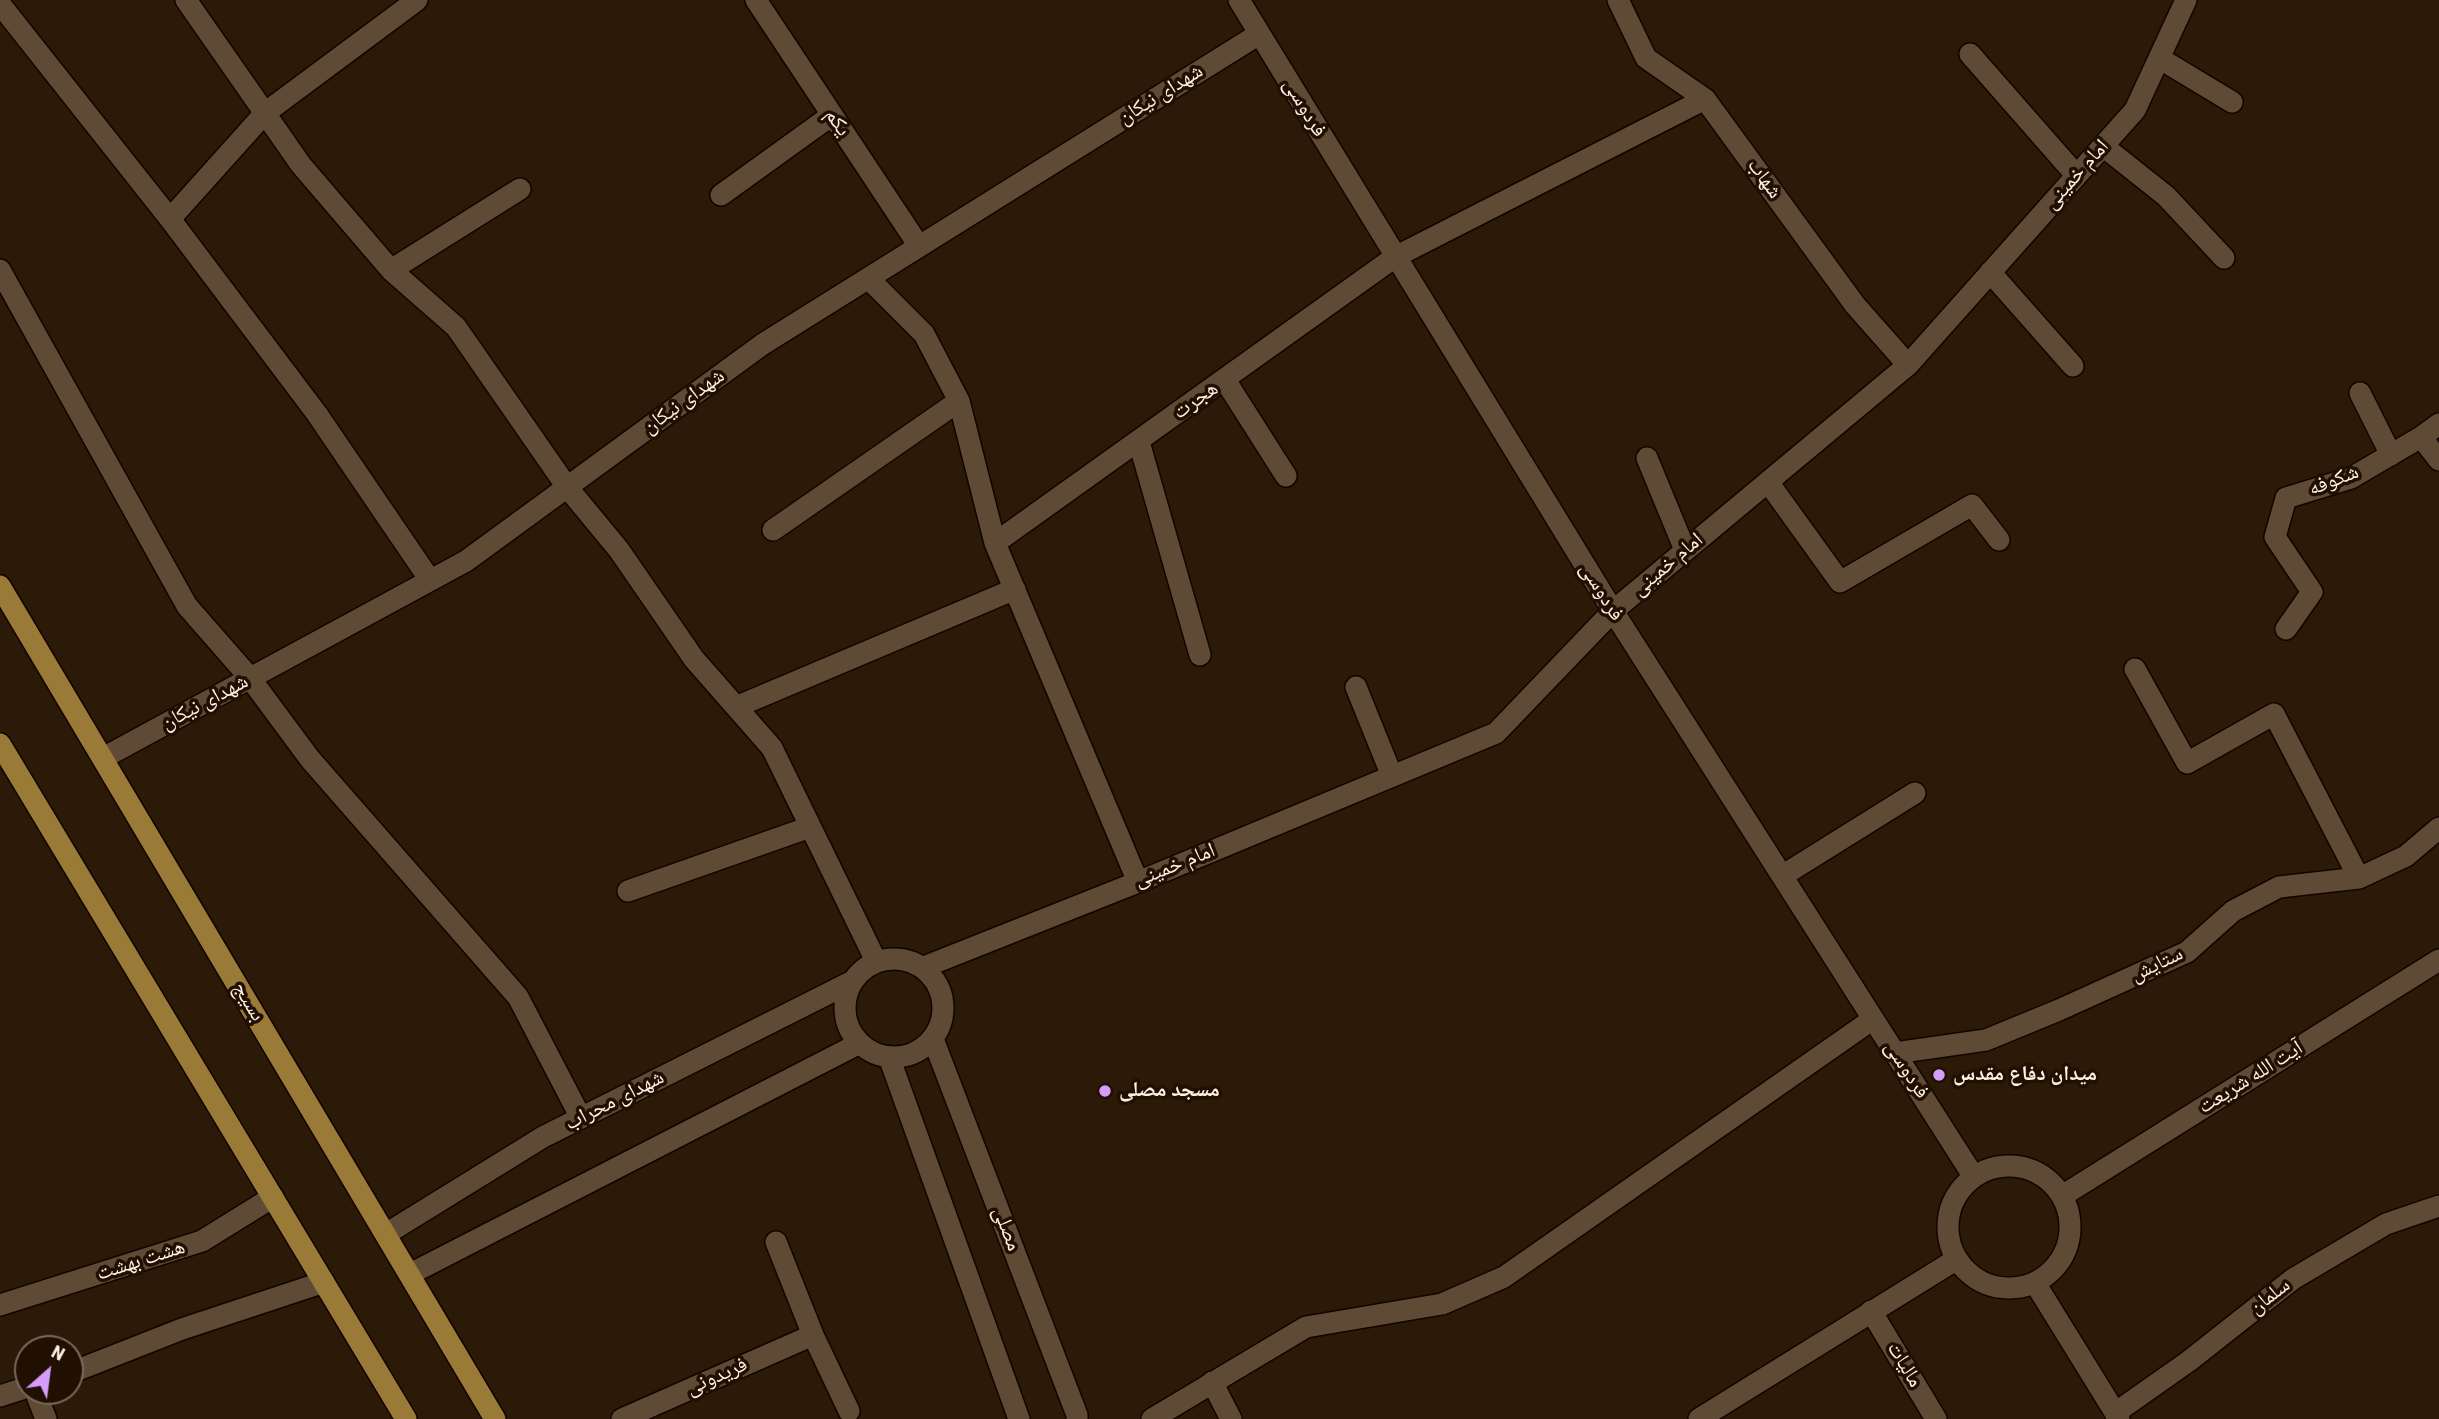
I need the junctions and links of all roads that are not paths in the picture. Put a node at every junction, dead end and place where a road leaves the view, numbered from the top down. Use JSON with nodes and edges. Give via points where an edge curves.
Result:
{"nodes":[{"id":1,"x":186,"y":0,"type":"edge"},
{"id":2,"x":417,"y":0,"type":"edge"},
{"id":3,"x":756,"y":0,"type":"edge"},
{"id":4,"x":1618,"y":0,"type":"edge"},
{"id":5,"x":2186,"y":0,"type":"edge"},
{"id":6,"x":0,"y":4,"type":"edge"},
{"id":7,"x":1247,"y":4,"type":"edge"},
{"id":8,"x":1259,"y":34,"type":"junction"},
{"id":9,"x":1970,"y":54,"type":"dead end"},
{"id":10,"x":2159,"y":58,"type":"junction"},
{"id":11,"x":1705,"y":99,"type":"junction"},
{"id":12,"x":2232,"y":102,"type":"dead end"},
{"id":13,"x":265,"y":113,"type":"junction"},
{"id":14,"x":832,"y":115,"type":"junction"},
{"id":15,"x":2103,"y":146,"type":"junction"},
{"id":16,"x":2076,"y":175,"type":"junction"},
{"id":17,"x":520,"y":189,"type":"dead end"},
{"id":18,"x":722,"y":195,"type":"dead end"},
{"id":19,"x":170,"y":219,"type":"junction"},
{"id":20,"x":919,"y":246,"type":"junction"},
{"id":21,"x":1395,"y":257,"type":"junction"},
{"id":22,"x":2224,"y":258,"type":"dead end"},
{"id":23,"x":0,"y":270,"type":"edge"},
{"id":24,"x":391,"y":270,"type":"junction"},
{"id":25,"x":1990,"y":272,"type":"junction"},
{"id":26,"x":868,"y":278,"type":"junction"},
{"id":27,"x":1908,"y":365,"type":"junction"},
{"id":28,"x":2073,"y":366,"type":"dead end"},
{"id":29,"x":1225,"y":380,"type":"junction"},
{"id":30,"x":2360,"y":393,"type":"dead end"},
{"id":31,"x":960,"y":401,"type":"junction"},
{"id":32,"x":2439,"y":424,"type":"edge"},
{"id":33,"x":2421,"y":437,"type":"junction"},
{"id":34,"x":1139,"y":442,"type":"junction"},
{"id":35,"x":2391,"y":455,"type":"junction"},
{"id":36,"x":1647,"y":458,"type":"dead end"},
{"id":37,"x":2439,"y":460,"type":"edge"},
{"id":38,"x":1286,"y":476,"type":"dead end"},
{"id":39,"x":1768,"y":482,"type":"junction"},
{"id":40,"x":567,"y":487,"type":"junction"},
{"id":41,"x":773,"y":530,"type":"dead end"},
{"id":42,"x":1999,"y":540,"type":"dead end"},
{"id":43,"x":995,"y":543,"type":"junction"},
{"id":44,"x":1685,"y":551,"type":"junction"},
{"id":45,"x":430,"y":580,"type":"junction"},
{"id":46,"x":0,"y":586,"type":"edge"},
{"id":47,"x":1015,"y":589,"type":"junction"},
{"id":48,"x":1613,"y":611,"type":"junction"},
{"id":49,"x":2286,"y":629,"type":"dead end"},
{"id":50,"x":1200,"y":655,"type":"dead end"},
{"id":51,"x":2135,"y":669,"type":"dead end"},
{"id":52,"x":250,"y":678,"type":"junction"},
{"id":53,"x":1356,"y":687,"type":"dead end"},
{"id":54,"x":736,"y":707,"type":"junction"},
{"id":55,"x":0,"y":744,"type":"edge"},
{"id":56,"x":103,"y":758,"type":"junction"},
{"id":57,"x":1392,"y":776,"type":"junction"},
{"id":58,"x":1915,"y":793,"type":"dead end"},
{"id":59,"x":810,"y":827,"type":"junction"},
{"id":60,"x":2439,"y":828,"type":"edge"},
{"id":61,"x":1782,"y":877,"type":"junction"},
{"id":62,"x":2359,"y":878,"type":"junction"},
{"id":63,"x":1138,"y":882,"type":"junction"},
{"id":64,"x":628,"y":891,"type":"dead end"},
{"id":65,"x":2439,"y":960,"type":"edge"},
{"id":66,"x":876,"y":961,"type":"junction"},
{"id":67,"x":923,"y":967,"type":"junction"},
{"id":68,"x":851,"y":982,"type":"junction"},
{"id":69,"x":1873,"y":1019,"type":"junction"},
{"id":70,"x":933,"y":1040,"type":"junction"},
{"id":71,"x":860,"y":1043,"type":"junction"},
{"id":72,"x":1895,"y":1053,"type":"junction"},
{"id":73,"x":889,"y":1057,"type":"junction"},
{"id":74,"x":581,"y":1118,"type":"junction"},
{"id":75,"x":1974,"y":1177,"type":"junction"},
{"id":76,"x":2062,"y":1196,"type":"junction"},
{"id":77,"x":273,"y":1197,"type":"junction"},
{"id":78,"x":2439,"y":1206,"type":"edge"},
{"id":79,"x":386,"y":1234,"type":"junction"},
{"id":80,"x":776,"y":1242,"type":"dead end"},
{"id":81,"x":1957,"y":1259,"type":"junction"},
{"id":82,"x":410,"y":1274,"type":"junction"},
{"id":83,"x":324,"y":1282,"type":"junction"},
{"id":84,"x":2035,"y":1283,"type":"junction"},
{"id":85,"x":0,"y":1305,"type":"edge"},
{"id":86,"x":1871,"y":1311,"type":"junction"},
{"id":87,"x":813,"y":1335,"type":"junction"},
{"id":88,"x":84,"y":1368,"type":"edge"},
{"id":89,"x":1212,"y":1382,"type":"junction"},
{"id":90,"x":849,"y":1411,"type":"dead end"},
{"id":91,"x":2117,"y":1416,"type":"edge"},
{"id":92,"x":406,"y":1419,"type":"edge"},
{"id":93,"x":495,"y":1419,"type":"edge"},
{"id":94,"x":622,"y":1419,"type":"edge"},
{"id":95,"x":1018,"y":1419,"type":"edge"},
{"id":96,"x":1077,"y":1419,"type":"edge"},
{"id":97,"x":1152,"y":1419,"type":"edge"},
{"id":98,"x":1231,"y":1419,"type":"edge"},
{"id":99,"x":1699,"y":1419,"type":"edge"},
{"id":100,"x":1936,"y":1419,"type":"edge"}],
"edges":[{"from":1,"to":13,"type":"street"},
{"from":2,"to":13,"type":"street"},
{"from":3,"to":14,"type":"street","name":"یکم"},
{"from":4,"to":11,"type":"street","name":"شهاب","via":[[1646,58]]},
{"from":5,"to":10,"type":"street","name":"امام خمینی"},
{"from":6,"to":19,"type":"street"},
{"from":7,"to":8,"type":"street","name":"فردوسی"},
{"from":8,"to":20,"type":"street","name":"شهدای نیکان"},
{"from":8,"to":21,"type":"street","name":"فردوسی"},
{"from":9,"to":16,"type":"street"},
{"from":10,"to":12,"type":"street"},
{"from":10,"to":15,"type":"street","name":"امام خمینی","via":[[2134,110]]},
{"from":11,"to":21,"type":"street","name":"هجرت"},
{"from":11,"to":27,"type":"street","name":"شهاب","via":[[1855,305]]},
{"from":13,"to":19,"type":"street"},
{"from":13,"to":24,"type":"street","via":[[301,164]]},
{"from":14,"to":18,"type":"street"},
{"from":14,"to":20,"type":"street","name":"یکم"},
{"from":15,"to":16,"type":"street","name":"امام خمینی"},
{"from":15,"to":22,"type":"street","via":[[2166,196]]},
{"from":16,"to":25,"type":"street","name":"امام خمینی"},
{"from":17,"to":24,"type":"street"},
{"from":19,"to":45,"type":"street","via":[[317,414]]},
{"from":20,"to":26,"type":"street","name":"شهدای نیکان"},
{"from":21,"to":29,"type":"street","name":"هجرت"},
{"from":21,"to":48,"type":"street","name":"فردوسی"},
{"from":23,"to":52,"type":"street","via":[[187,606]]},
{"from":24,"to":40,"type":"street","via":[[456,327]]},
{"from":25,"to":27,"type":"street","name":"امام خمینی"},
{"from":25,"to":28,"type":"street"},
{"from":26,"to":31,"type":"street","via":[[924,334]]},
{"from":26,"to":40,"type":"street","name":"شهدای نیکان","via":[[764,344]]},
{"from":27,"to":39,"type":"street","name":"امام خمینی"},
{"from":29,"to":34,"type":"street","name":"هجرت"},
{"from":29,"to":38,"type":"street"},
{"from":30,"to":35,"type":"street"},
{"from":31,"to":41,"type":"street"},
{"from":31,"to":43,"type":"street"},
{"from":32,"to":33,"type":"street","name":"شکوفه"},
{"from":33,"to":35,"type":"street","name":"شکوفه"},
{"from":33,"to":37,"type":"street"},
{"from":34,"to":43,"type":"street","name":"هجرت"},
{"from":34,"to":50,"type":"street"},
{"from":35,"to":49,"type":"street","name":"شکوفه","via":[[2351,478],[2286,498],[2274,537],[2312,592]]},
{"from":36,"to":44,"type":"street"},
{"from":39,"to":42,"type":"street","via":[[1840,582],[1972,505]]},
{"from":39,"to":44,"type":"street","name":"امام خمینی"},
{"from":40,"to":45,"type":"street","name":"شهدای نیکان","via":[[466,561]]},
{"from":40,"to":54,"type":"street","via":[[619,550],[694,659]]},
{"from":43,"to":47,"type":"street"},
{"from":44,"to":48,"type":"street","name":"امام خمینی"},
{"from":45,"to":52,"type":"street","name":"شهدای نیکان"},
{"from":46,"to":56,"type":"main road","name":"بسیج"},
{"from":47,"to":54,"type":"street"},
{"from":47,"to":63,"type":"street"},
{"from":48,"to":57,"type":"street","name":"امام خمینی","via":[[1496,733]]},
{"from":48,"to":61,"type":"street","name":"فردوسی"},
{"from":51,"to":62,"type":"street","via":[[2187,763],[2274,714]]},
{"from":52,"to":56,"type":"street","name":"شهدای نیکان"},
{"from":52,"to":74,"type":"street","via":[[310,759],[518,997]]},
{"from":53,"to":57,"type":"street"},
{"from":54,"to":59,"type":"street","via":[[772,748]]},
{"from":55,"to":77,"type":"main road"},
{"from":56,"to":79,"type":"main road","name":"بسیج"},
{"from":57,"to":63,"type":"street","name":"امام خمینی"},
{"from":58,"to":61,"type":"street"},
{"from":59,"to":64,"type":"street"},
{"from":59,"to":66,"type":"street"},
{"from":60,"to":62,"type":"street","name":"ستایش","via":[[2406,856]]},
{"from":61,"to":69,"type":"street","name":"فردوسی"},
{"from":62,"to":72,"type":"street","name":"ستایش","via":[[2279,887],[2233,911],[2187,952],[1986,1041]]},
{"from":63,"to":67,"type":"street","name":"امام خمینی"},
{"from":65,"to":76,"type":"street","name":"آیت الله شریعت"},
{"from":66,"to":67,"type":"street","via":[[909,960]]},
{"from":66,"to":68,"type":"street"},
{"from":67,"to":70,"type":"street","via":[[942,993],[945,1009]]},
{"from":68,"to":71,"type":"street","via":[[845,1014]]},
{"from":68,"to":74,"type":"street","name":"شهدای محراب"},
{"from":69,"to":72,"type":"street","name":"فردوسی"},
{"from":69,"to":89,"type":"street","via":[[1504,1277],[1442,1304],[1306,1327]]},
{"from":70,"to":73,"type":"street","via":[[913,1053]]},
{"from":70,"to":96,"type":"street","name":"مصلی"},
{"from":71,"to":73,"type":"street"},
{"from":71,"to":82,"type":"street"},
{"from":72,"to":75,"type":"street","name":"فردوسی"},
{"from":73,"to":95,"type":"street"},
{"from":74,"to":79,"type":"street","name":"شهدای محراب","via":[[542,1137]]},
{"from":75,"to":76,"type":"street","via":[[1993,1167],[2031,1170],[2049,1180]]},
{"from":75,"to":81,"type":"street","via":[[1959,1190],[1950,1208],[1947,1227]]},
{"from":76,"to":84,"type":"street","via":[[2069,1215],[2067,1246],[2051,1272]]},
{"from":77,"to":83,"type":"main road"},
{"from":77,"to":85,"type":"street","name":"هشت بهشت","via":[[202,1241]]},
{"from":78,"to":91,"type":"street","name":"سلمان","via":[[2386,1224],[2293,1279]]},
{"from":79,"to":82,"type":"main road","name":"بسیج"},
{"from":80,"to":87,"type":"street"},
{"from":81,"to":84,"type":"street","via":[[1975,1279],[1994,1287],[2014,1289]]},
{"from":81,"to":86,"type":"street"},
{"from":82,"to":93,"type":"main road","name":"بسیج"},
{"from":83,"to":88,"type":"street"},
{"from":83,"to":92,"type":"main road"},
{"from":84,"to":91,"type":"street"},
{"from":86,"to":99,"type":"street"},
{"from":86,"to":100,"type":"street","name":"مالیات"},
{"from":87,"to":90,"type":"street"},
{"from":87,"to":94,"type":"street","name":"فریدونی"},
{"from":89,"to":97,"type":"street"},
{"from":89,"to":98,"type":"street"}]}
